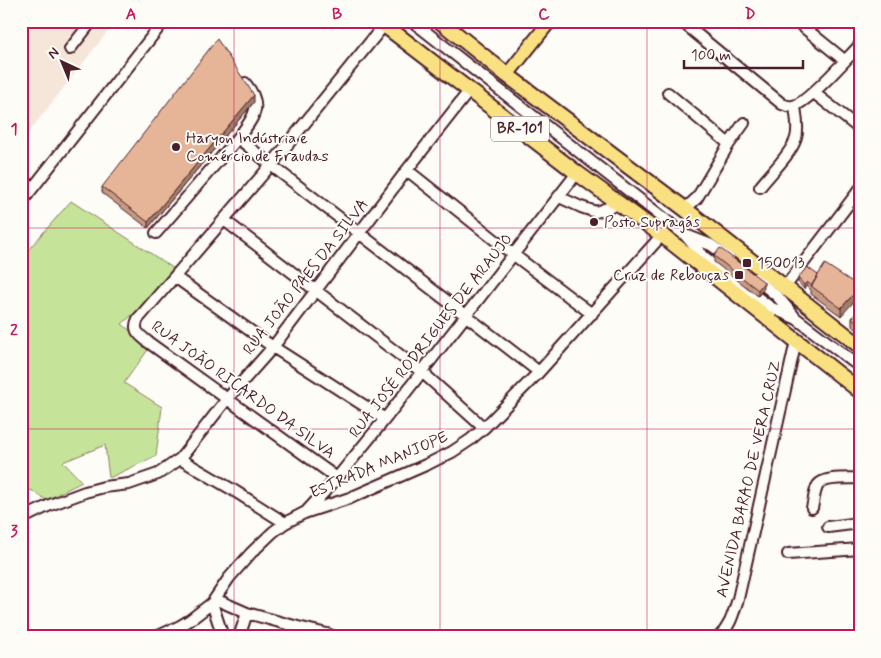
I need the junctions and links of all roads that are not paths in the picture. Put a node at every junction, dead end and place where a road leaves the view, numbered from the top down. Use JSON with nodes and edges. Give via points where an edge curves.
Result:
{"nodes":[{"id":1,"x":92,"y":21,"type":"edge"},
{"id":2,"x":164,"y":21,"type":"edge"},
{"id":3,"x":412,"y":21,"type":"edge"},
{"id":4,"x":440,"y":21,"type":"edge"},
{"id":5,"x":550,"y":21,"type":"edge"},
{"id":6,"x":681,"y":21,"type":"edge"},
{"id":7,"x":382,"y":23,"type":"edge"},
{"id":8,"x":801,"y":23,"type":"edge"},
{"id":9,"x":860,"y":45,"type":"edge"},
{"id":10,"x":70,"y":49,"type":"dead end"},
{"id":11,"x":844,"y":60,"type":"junction"},
{"id":12,"x":507,"y":75,"type":"junction"},
{"id":13,"x":245,"y":83,"type":"edge"},
{"id":14,"x":469,"y":91,"type":"junction"},
{"id":15,"x":668,"y":93,"type":"dead end"},
{"id":16,"x":814,"y":93,"type":"junction"},
{"id":17,"x":795,"y":106,"type":"junction"},
{"id":18,"x":744,"y":123,"type":"dead end"},
{"id":19,"x":860,"y":129,"type":"edge"},
{"id":20,"x":238,"y":138,"type":"junction"},
{"id":21,"x":728,"y":144,"type":"junction"},
{"id":22,"x":271,"y":165,"type":"junction"},
{"id":23,"x":407,"y":170,"type":"junction"},
{"id":24,"x":577,"y":173,"type":"junction"},
{"id":25,"x":760,"y":187,"type":"dead end"},
{"id":26,"x":860,"y":189,"type":"edge"},
{"id":27,"x":558,"y":197,"type":"junction"},
{"id":28,"x":21,"y":203,"type":"edge"},
{"id":29,"x":619,"y":204,"type":"junction"},
{"id":30,"x":685,"y":209,"type":"junction"},
{"id":31,"x":224,"y":220,"type":"junction"},
{"id":32,"x":156,"y":233,"type":"dead end"},
{"id":33,"x":360,"y":233,"type":"junction"},
{"id":34,"x":662,"y":235,"type":"junction"},
{"id":35,"x":685,"y":235,"type":"junction"},
{"id":36,"x":514,"y":255,"type":"junction"},
{"id":37,"x":175,"y":277,"type":"junction"},
{"id":38,"x":785,"y":288,"type":"junction"},
{"id":39,"x":315,"y":290,"type":"junction"},
{"id":40,"x":592,"y":314,"type":"junction"},
{"id":41,"x":465,"y":316,"type":"junction"},
{"id":42,"x":797,"y":319,"type":"junction"},
{"id":43,"x":796,"y":340,"type":"junction"},
{"id":44,"x":860,"y":346,"type":"edge"},
{"id":45,"x":273,"y":347,"type":"junction"},
{"id":46,"x":860,"y":367,"type":"edge"},
{"id":47,"x":422,"y":372,"type":"junction"},
{"id":48,"x":539,"y":372,"type":"junction"},
{"id":49,"x":860,"y":391,"type":"edge"},
{"id":50,"x":227,"y":399,"type":"junction"},
{"id":51,"x":385,"y":420,"type":"junction"},
{"id":52,"x":484,"y":428,"type":"junction"},
{"id":53,"x":180,"y":458,"type":"junction"},
{"id":54,"x":337,"y":478,"type":"junction"},
{"id":55,"x":860,"y":478,"type":"edge"},
{"id":56,"x":812,"y":508,"type":"dead end"},
{"id":57,"x":304,"y":514,"type":"junction"},
{"id":58,"x":21,"y":519,"type":"edge"},
{"id":59,"x":285,"y":523,"type":"junction"},
{"id":60,"x":860,"y":523,"type":"edge"},
{"id":61,"x":828,"y":527,"type":"dead end"},
{"id":62,"x":860,"y":549,"type":"edge"},
{"id":63,"x":788,"y":554,"type":"dead end"},
{"id":64,"x":213,"y":601,"type":"junction"},
{"id":65,"x":248,"y":613,"type":"junction"},
{"id":66,"x":296,"y":632,"type":"edge"},
{"id":67,"x":156,"y":637,"type":"edge"},
{"id":68,"x":223,"y":637,"type":"edge"},
{"id":69,"x":239,"y":637,"type":"edge"},
{"id":70,"x":335,"y":637,"type":"edge"},
{"id":71,"x":719,"y":637,"type":"edge"}],
"edges":[{"from":1,"to":10,"type":"street"},
{"from":2,"to":28,"type":"street"},
{"from":3,"to":35,"type":"street"},
{"from":4,"to":12,"type":"highway","number":"BR-101"},
{"from":5,"to":12,"type":"main road"},
{"from":6,"to":17,"type":"street","via":[[782,104]]},
{"from":7,"to":14,"type":"highway","number":"BR-101"},
{"from":7,"to":22,"type":"street","name":"RUA JOÃO RICARDO DA SILVA"},
{"from":8,"to":11,"type":"street"},
{"from":9,"to":11,"type":"street"},
{"from":11,"to":16,"type":"street"},
{"from":12,"to":30,"type":"highway","number":"BR-101"},
{"from":13,"to":20,"type":"street","via":[[255,97],[255,112]]},
{"from":14,"to":23,"type":"street","name":"RUA JOÃO PAES DA SILVA"},
{"from":14,"to":24,"type":"highway","number":"BR-101"},
{"from":15,"to":21,"type":"street"},
{"from":16,"to":17,"type":"street"},
{"from":16,"to":19,"type":"street"},
{"from":17,"to":25,"type":"street","via":[[797,132],[794,144]]},
{"from":18,"to":21,"type":"street"},
{"from":20,"to":22,"type":"street"},
{"from":20,"to":32,"type":"street"},
{"from":21,"to":30,"type":"street","via":[[697,198]]},
{"from":22,"to":31,"type":"street","name":"RUA JOÃO RICARDO DA SILVA"},
{"from":22,"to":33,"type":"street"},
{"from":23,"to":33,"type":"street","name":"RUA JOÃO PAES DA SILVA"},
{"from":23,"to":36,"type":"street"},
{"from":24,"to":27,"type":"street","name":"RUA JOSÉ RODRIGUES DE ARAUJO"},
{"from":24,"to":29,"type":"highway","number":"BR-101"},
{"from":26,"to":38,"type":"street"},
{"from":27,"to":29,"type":"street","via":[[596,212]]},
{"from":27,"to":36,"type":"street","name":"RUA JOSÉ RODRIGUES DE ARAUJO"},
{"from":29,"to":34,"type":"highway","number":"BR-101"},
{"from":30,"to":38,"type":"highway","number":"BR-101"},
{"from":31,"to":37,"type":"street","name":"RUA JOÃO RICARDO DA SILVA"},
{"from":31,"to":39,"type":"street"},
{"from":33,"to":39,"type":"street","name":"RUA JOÃO PAES DA SILVA"},
{"from":33,"to":41,"type":"street"},
{"from":34,"to":40,"type":"street","name":"ESTRADA MANJOPE"},
{"from":34,"to":43,"type":"highway","number":"BR-101"},
{"from":35,"to":42,"type":"street","via":[[703,256],[746,289],[770,307]]},
{"from":35,"to":42,"type":"street","via":[[711,245],[778,296]]},
{"from":36,"to":40,"type":"street"},
{"from":36,"to":41,"type":"street","name":"RUA JOSÉ RODRIGUES DE ARAUJO"},
{"from":37,"to":45,"type":"street"},
{"from":37,"to":50,"type":"street","name":"RUA JOÃO RICARDO DA SILVA","via":[[138,319],[136,329],[148,342]]},
{"from":38,"to":44,"type":"highway","number":"BR-101"},
{"from":39,"to":45,"type":"street","name":"RUA JOÃO PAES DA SILVA"},
{"from":39,"to":47,"type":"street"},
{"from":40,"to":48,"type":"street","name":"ESTRADA MANJOPE"},
{"from":41,"to":47,"type":"street","name":"RUA JOSÉ RODRIGUES DE ARAUJO"},
{"from":41,"to":48,"type":"street"},
{"from":42,"to":46,"type":"street"},
{"from":43,"to":49,"type":"highway","number":"BR-101"},
{"from":43,"to":71,"type":"street","name":"AVENIDA BARAO DE VERA CRUZ","via":[[738,599],[730,624]]},
{"from":45,"to":50,"type":"street","name":"RUA JOÃO PAES DA SILVA"},
{"from":45,"to":51,"type":"street"},
{"from":47,"to":51,"type":"street","name":"RUA JOSÉ RODRIGUES DE ARAUJO"},
{"from":47,"to":52,"type":"street"},
{"from":48,"to":52,"type":"street","name":"ESTRADA MANJOPE"},
{"from":50,"to":53,"type":"street","name":"RUA JOÃO PAES DA SILVA"},
{"from":50,"to":54,"type":"street","name":"RUA JOÃO RICARDO DA SILVA"},
{"from":51,"to":54,"type":"street","name":"RUA JOSÉ RODRIGUES DE ARAUJO"},
{"from":52,"to":57,"type":"street","name":"ESTRADA MANJOPE","via":[[452,452],[428,464]]},
{"from":53,"to":58,"type":"street","name":"RUA JOÃO PAES DA SILVA","via":[[158,474],[129,484],[84,492]]},
{"from":53,"to":59,"type":"street"},
{"from":54,"to":57,"type":"street","name":"RUA JOSÉ RODRIGUES DE ARAUJO"},
{"from":55,"to":56,"type":"street","via":[[820,482]]},
{"from":57,"to":59,"type":"street","name":"ESTRADA MANJOPE"},
{"from":59,"to":64,"type":"street","name":"ESTRADA MANJOPE","via":[[251,553]]},
{"from":60,"to":61,"type":"street"},
{"from":62,"to":63,"type":"street"},
{"from":64,"to":65,"type":"street"},
{"from":64,"to":67,"type":"street","name":"ESTRADA MANJOPE","via":[[190,620]]},
{"from":64,"to":68,"type":"street"},
{"from":65,"to":66,"type":"street"},
{"from":65,"to":69,"type":"street"},
{"from":66,"to":70,"type":"street"}]}
